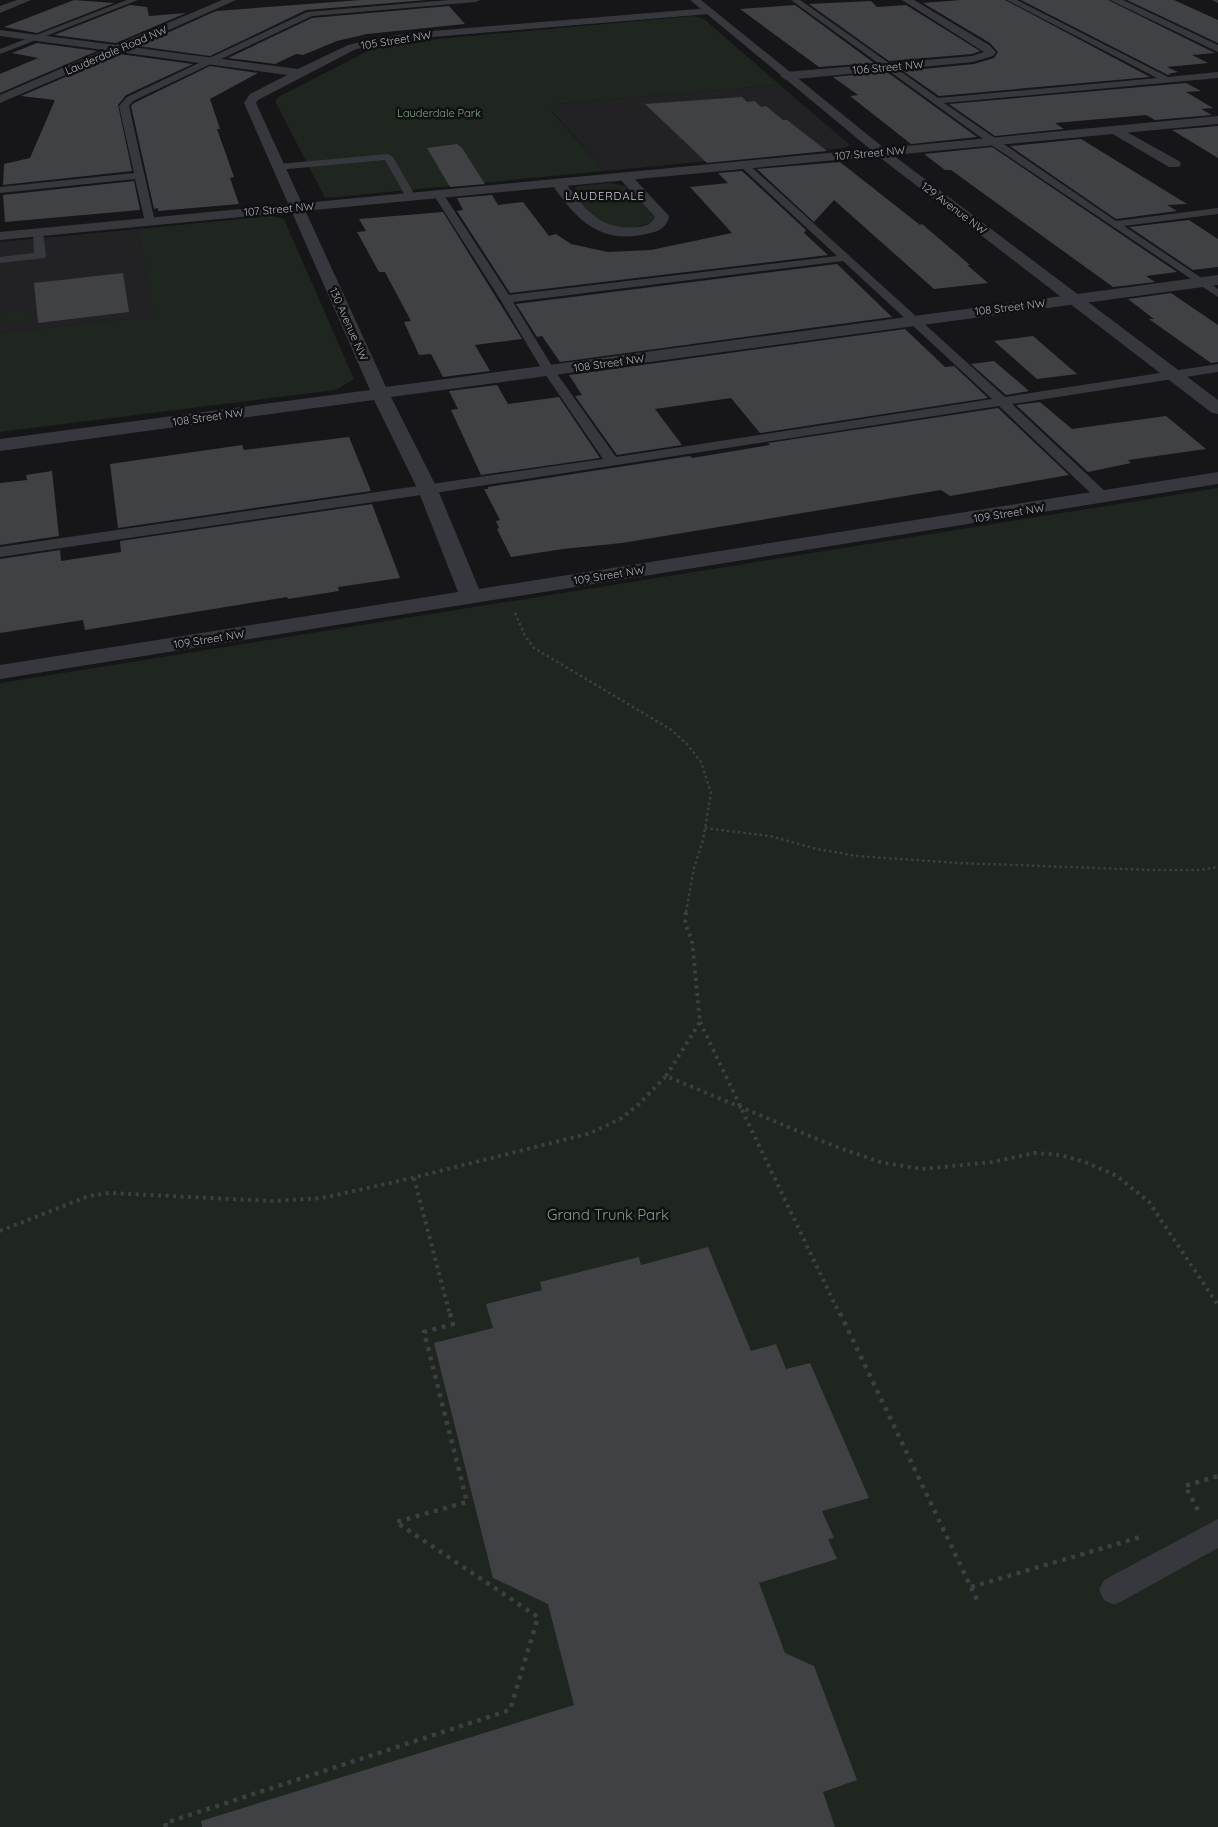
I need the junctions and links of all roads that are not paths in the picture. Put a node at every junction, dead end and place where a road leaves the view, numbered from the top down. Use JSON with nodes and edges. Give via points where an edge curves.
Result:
{"nodes":[{"id":1,"x":26,"y":0,"type":"edge"},
{"id":2,"x":134,"y":0,"type":"edge"},
{"id":3,"x":231,"y":0,"type":"edge"},
{"id":4,"x":476,"y":0,"type":"edge"},
{"id":5,"x":696,"y":0,"type":"edge"},
{"id":6,"x":795,"y":0,"type":"edge"},
{"id":7,"x":907,"y":0,"type":"edge"},
{"id":8,"x":1011,"y":0,"type":"edge"},
{"id":9,"x":1115,"y":0,"type":"edge"},
{"id":10,"x":0,"y":10,"type":"edge"},
{"id":11,"x":709,"y":11,"type":"junction"},
{"id":12,"x":0,"y":33,"type":"edge"},
{"id":13,"x":36,"y":38,"type":"junction"},
{"id":14,"x":120,"y":49,"type":"junction"},
{"id":15,"x":1218,"y":49,"type":"edge"},
{"id":16,"x":0,"y":52,"type":"edge"},
{"id":17,"x":209,"y":60,"type":"junction"},
{"id":18,"x":886,"y":67,"type":"junction"},
{"id":19,"x":298,"y":73,"type":"junction"},
{"id":20,"x":1218,"y":74,"type":"edge"},
{"id":21,"x":786,"y":76,"type":"junction"},
{"id":22,"x":1165,"y":79,"type":"junction"},
{"id":23,"x":0,"y":99,"type":"edge"},
{"id":24,"x":935,"y":101,"type":"junction"},
{"id":25,"x":1218,"y":120,"type":"edge"},
{"id":26,"x":1116,"y":130,"type":"junction"},
{"id":27,"x":993,"y":142,"type":"junction"},
{"id":28,"x":881,"y":152,"type":"junction"},
{"id":29,"x":1174,"y":164,"type":"dead end"},
{"id":30,"x":744,"y":166,"type":"junction"},
{"id":31,"x":278,"y":167,"type":"junction"},
{"id":32,"x":139,"y":176,"type":"junction"},
{"id":33,"x":625,"y":176,"type":"junction"},
{"id":34,"x":558,"y":183,"type":"junction"},
{"id":35,"x":0,"y":190,"type":"edge"},
{"id":36,"x":438,"y":194,"type":"junction"},
{"id":37,"x":411,"y":197,"type":"junction"},
{"id":38,"x":298,"y":207,"type":"junction"},
{"id":39,"x":1218,"y":211,"type":"edge"},
{"id":40,"x":150,"y":222,"type":"junction"},
{"id":41,"x":1114,"y":224,"type":"junction"},
{"id":42,"x":38,"y":232,"type":"junction"},
{"id":43,"x":0,"y":236,"type":"edge"},
{"id":44,"x":844,"y":258,"type":"junction"},
{"id":45,"x":0,"y":260,"type":"edge"},
{"id":46,"x":1218,"y":280,"type":"edge"},
{"id":47,"x":1200,"y":282,"type":"junction"},
{"id":48,"x":1218,"y":294,"type":"edge"},
{"id":49,"x":506,"y":299,"type":"junction"},
{"id":50,"x":1073,"y":299,"type":"junction"},
{"id":51,"x":913,"y":320,"type":"junction"},
{"id":52,"x":1218,"y":368,"type":"edge"},
{"id":53,"x":549,"y":371,"type":"junction"},
{"id":54,"x":1173,"y":374,"type":"junction"},
{"id":55,"x":380,"y":393,"type":"junction"},
{"id":56,"x":1001,"y":400,"type":"junction"},
{"id":57,"x":1218,"y":409,"type":"edge"},
{"id":58,"x":0,"y":445,"type":"edge"},
{"id":59,"x":612,"y":461,"type":"junction"},
{"id":60,"x":1218,"y":478,"type":"edge"},
{"id":61,"x":428,"y":490,"type":"junction"},
{"id":62,"x":1104,"y":498,"type":"junction"},
{"id":63,"x":0,"y":552,"type":"edge"},
{"id":64,"x":471,"y":597,"type":"junction"},
{"id":65,"x":0,"y":672,"type":"edge"},
{"id":66,"x":1210,"y":1526,"type":"edge"},
{"id":67,"x":1114,"y":1590,"type":"dead end"}],
"edges":[{"from":1,"to":10,"type":"street"},
{"from":2,"to":13,"type":"lane"},
{"from":3,"to":14,"type":"street","name":"Lauderdale Road NW"},
{"from":4,"to":17,"type":"lane","via":[[310,14]]},
{"from":5,"to":11,"type":"street","name":"129 Avenue NW"},
{"from":6,"to":18,"type":"lane"},
{"from":7,"to":18,"type":"street","name":"106 Street NW","via":[[990,52],[973,59]]},
{"from":8,"to":22,"type":"lane"},
{"from":9,"to":15,"type":"street"},
{"from":11,"to":19,"type":"street","name":"105 Street NW","via":[[391,38],[352,47]]},
{"from":11,"to":21,"type":"street","name":"129 Avenue NW"},
{"from":12,"to":13,"type":"street"},
{"from":13,"to":14,"type":"street"},
{"from":13,"to":16,"type":"lane"},
{"from":14,"to":17,"type":"street"},
{"from":14,"to":23,"type":"street","name":"Lauderdale Road NW"},
{"from":17,"to":19,"type":"street"},
{"from":17,"to":32,"type":"lane","via":[[130,99],[124,106]]},
{"from":18,"to":21,"type":"street","name":"106 Street NW"},
{"from":18,"to":24,"type":"lane"},
{"from":19,"to":31,"type":"street","name":"130 Avenue NW","via":[[259,94],[250,104]]},
{"from":20,"to":22,"type":"lane"},
{"from":21,"to":28,"type":"street","name":"129 Avenue NW"},
{"from":22,"to":24,"type":"lane"},
{"from":24,"to":27,"type":"lane"},
{"from":25,"to":26,"type":"street","name":"107 Street NW"},
{"from":26,"to":27,"type":"street","name":"107 Street NW"},
{"from":26,"to":29,"type":"street"},
{"from":27,"to":28,"type":"street","name":"107 Street NW"},
{"from":27,"to":41,"type":"lane"},
{"from":28,"to":30,"type":"street","name":"107 Street NW"},
{"from":28,"to":50,"type":"street","name":"129 Avenue NW"},
{"from":30,"to":33,"type":"street","name":"107 Street NW"},
{"from":30,"to":44,"type":"lane"},
{"from":31,"to":37,"type":"lane","via":[[388,157]]},
{"from":31,"to":38,"type":"street","name":"130 Avenue NW"},
{"from":32,"to":35,"type":"lane"},
{"from":32,"to":40,"type":"lane"},
{"from":33,"to":34,"type":"street","name":"107 Street NW"},
{"from":33,"to":34,"type":"street","via":[[662,216],[657,226],[626,232],[595,226]]},
{"from":34,"to":36,"type":"street","name":"107 Street NW"},
{"from":36,"to":37,"type":"street","name":"107 Street NW"},
{"from":36,"to":49,"type":"lane"},
{"from":37,"to":38,"type":"street","name":"107 Street NW"},
{"from":38,"to":40,"type":"street","name":"107 Street NW"},
{"from":38,"to":55,"type":"street","name":"130 Avenue NW"},
{"from":39,"to":41,"type":"lane"},
{"from":40,"to":42,"type":"street","name":"107 Street NW"},
{"from":41,"to":47,"type":"lane"},
{"from":42,"to":43,"type":"street","name":"107 Street NW"},
{"from":42,"to":45,"type":"lane","via":[[40,256]]},
{"from":44,"to":49,"type":"lane"},
{"from":44,"to":51,"type":"lane"},
{"from":46,"to":47,"type":"street","name":"108 Street NW"},
{"from":47,"to":48,"type":"lane"},
{"from":47,"to":50,"type":"street","name":"108 Street NW"},
{"from":49,"to":53,"type":"lane"},
{"from":50,"to":51,"type":"street","name":"108 Street NW"},
{"from":50,"to":54,"type":"street","name":"129 Avenue NW"},
{"from":51,"to":53,"type":"street","name":"108 Street NW"},
{"from":51,"to":56,"type":"lane"},
{"from":52,"to":54,"type":"lane"},
{"from":53,"to":55,"type":"street","name":"108 Street NW"},
{"from":53,"to":59,"type":"lane"},
{"from":54,"to":56,"type":"lane"},
{"from":54,"to":57,"type":"street","name":"129 Avenue NW"},
{"from":55,"to":58,"type":"street","name":"108 Street NW"},
{"from":55,"to":61,"type":"street","name":"130 Avenue NW"},
{"from":56,"to":59,"type":"lane"},
{"from":56,"to":62,"type":"lane"},
{"from":59,"to":61,"type":"lane"},
{"from":60,"to":62,"type":"street","name":"109 Street NW"},
{"from":61,"to":63,"type":"lane"},
{"from":61,"to":64,"type":"street","name":"130 Avenue NW"},
{"from":62,"to":64,"type":"street","name":"109 Street NW"},
{"from":64,"to":65,"type":"street","name":"109 Street NW"},
{"from":66,"to":67,"type":"lane"}]}
